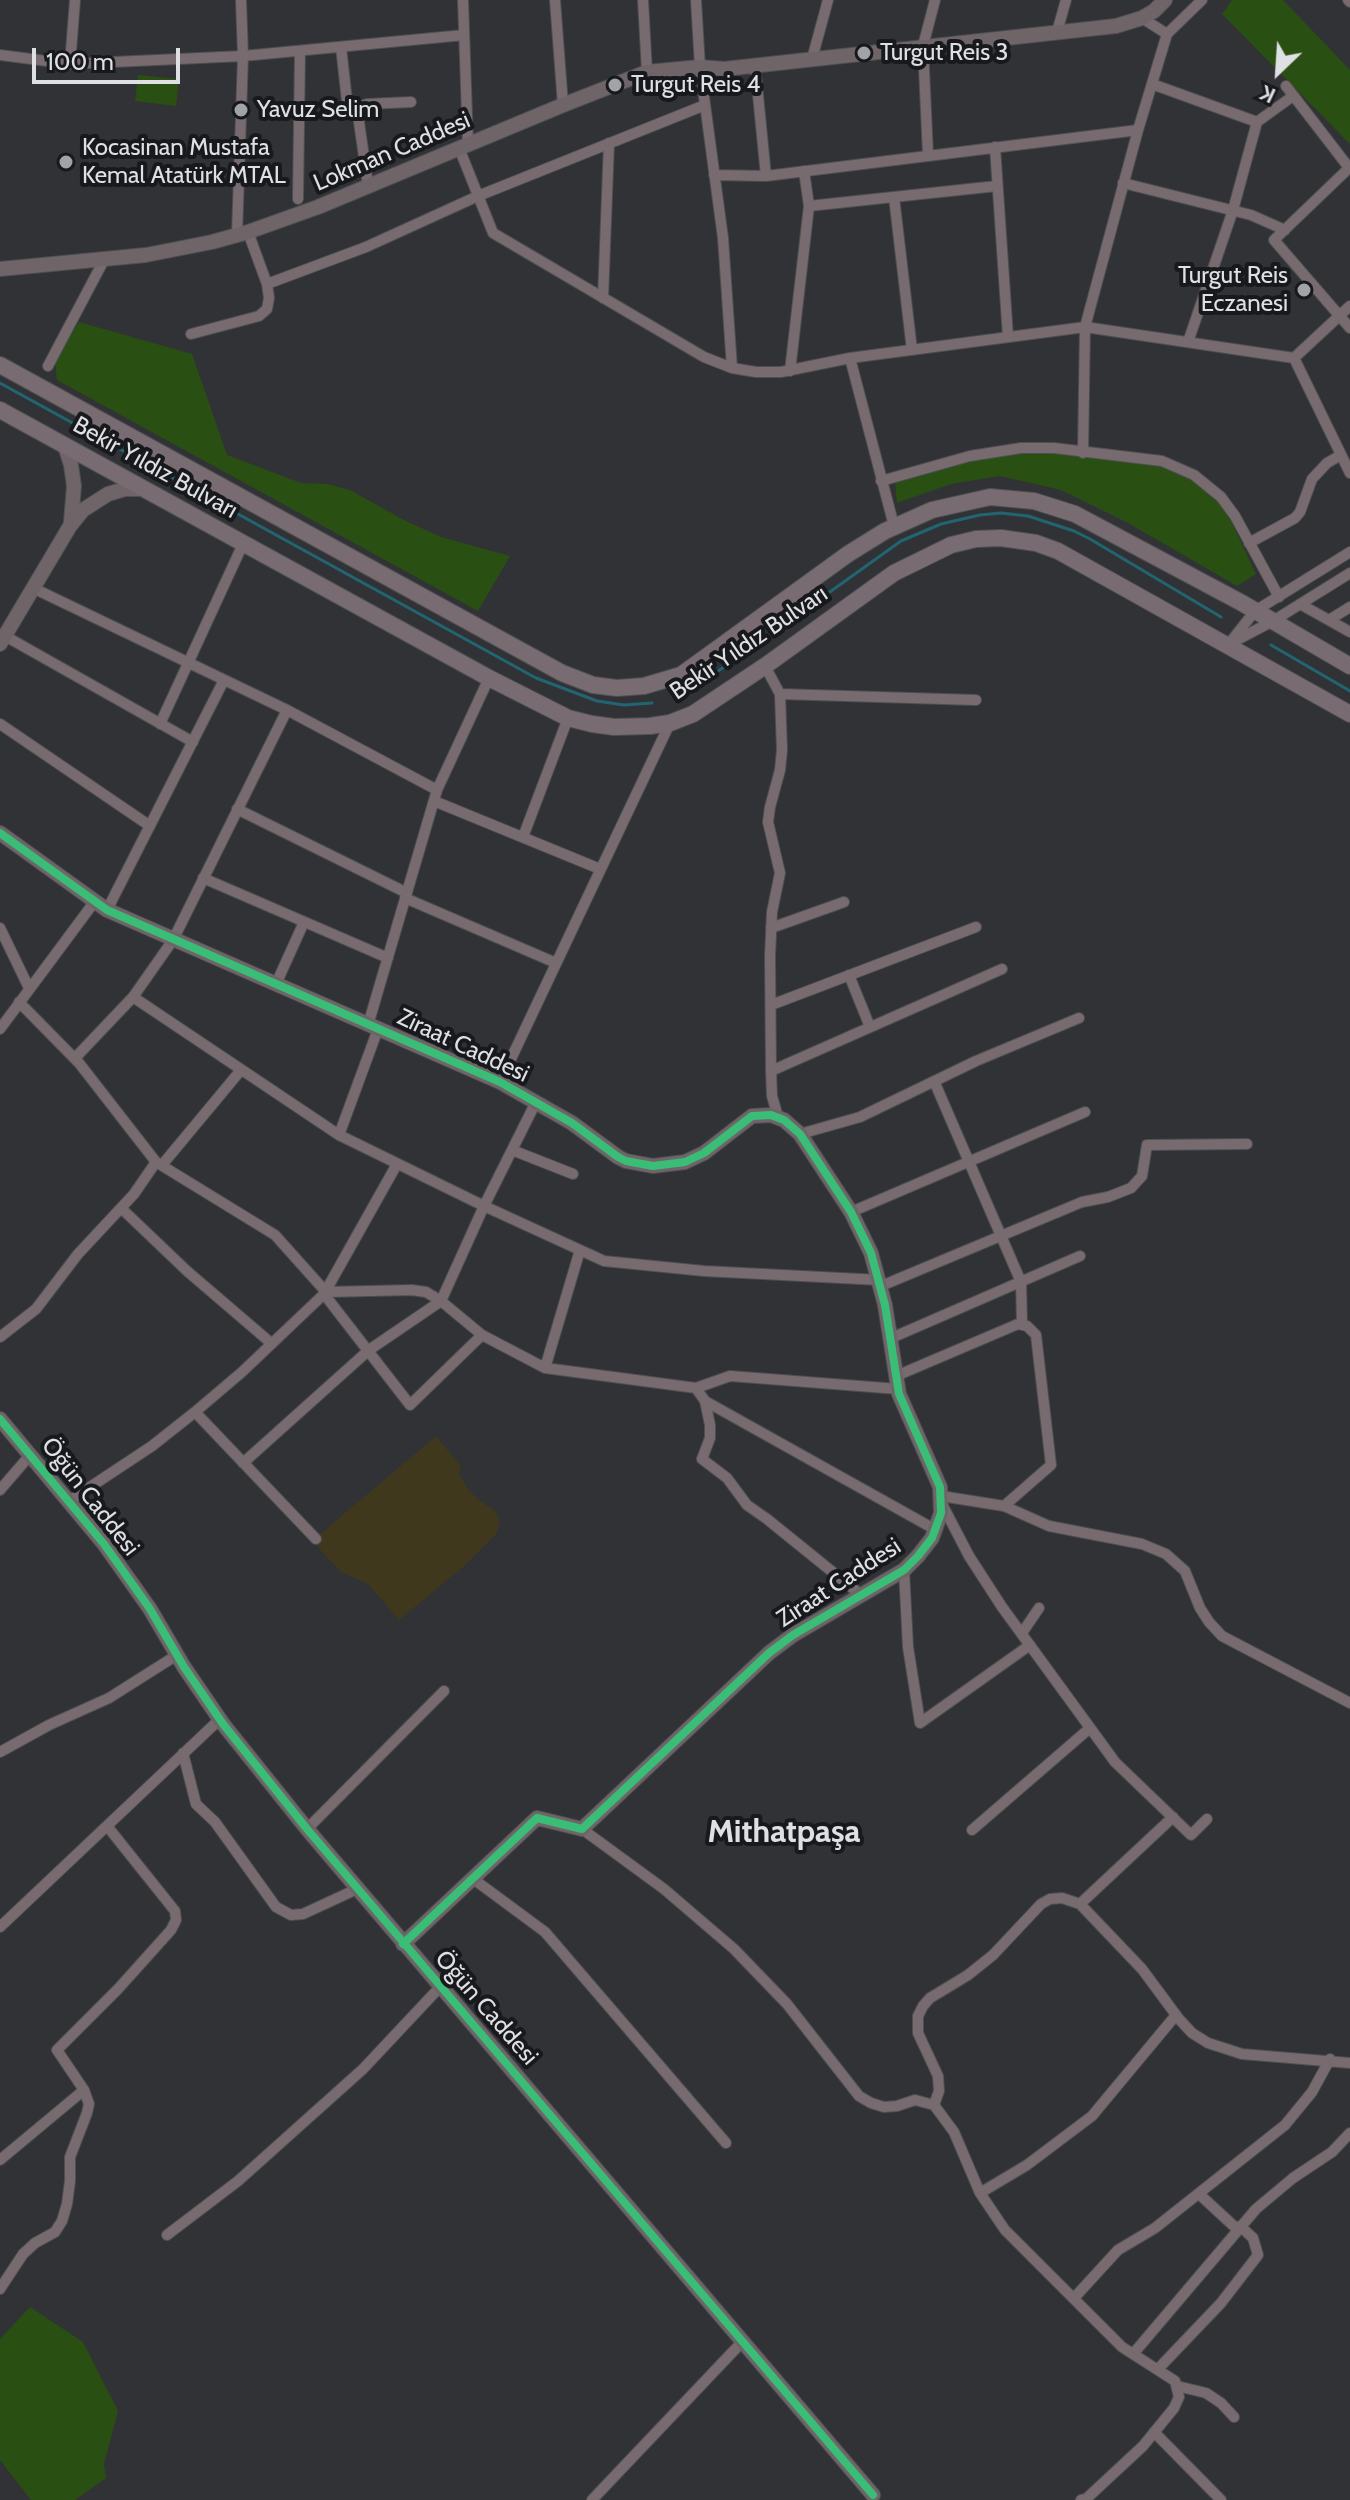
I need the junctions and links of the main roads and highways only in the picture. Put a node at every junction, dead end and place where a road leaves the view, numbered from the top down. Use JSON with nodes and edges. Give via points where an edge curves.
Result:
{"nodes":[{"id":1,"x":0,"y":365,"type":"edge"},
{"id":2,"x":0,"y":410,"type":"edge"},
{"id":3,"x":1350,"y":666,"type":"edge"},
{"id":4,"x":1350,"y":714,"type":"edge"}],
"edges":[{"from":1,"to":3,"type":"main road","name":"Bekir Yıldız Bulvarı","via":[[562,673],[593,685],[630,687],[681,675],[894,526],[932,510],[1004,497],[1034,501],[1087,520]]},
{"from":2,"to":4,"type":"main road","name":"Bekir Yıldız Bulvarı","via":[[568,718],[623,727],[670,723],[693,714],[908,564],[951,545],[989,538],[1025,540],[1058,551]]}]}
